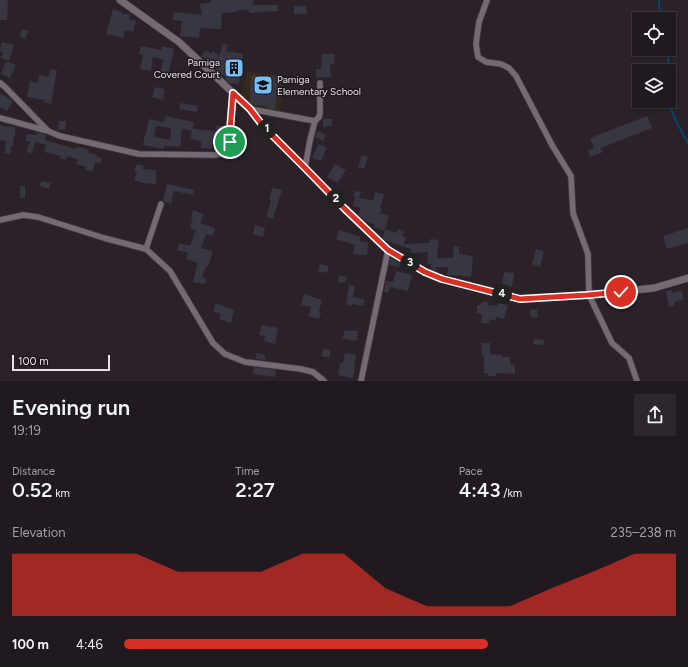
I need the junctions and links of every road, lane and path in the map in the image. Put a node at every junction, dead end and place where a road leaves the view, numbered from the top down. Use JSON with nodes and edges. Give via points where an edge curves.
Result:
{"nodes":[{"id":1,"x":120,"y":0,"type":"edge"},
{"id":2,"x":487,"y":0,"type":"edge"},
{"id":3,"x":0,"y":83,"type":"edge"},
{"id":4,"x":320,"y":83,"type":"dead end"},
{"id":5,"x":233,"y":93,"type":"junction"},
{"id":6,"x":250,"y":109,"type":"junction"},
{"id":7,"x":0,"y":118,"type":"edge"},
{"id":8,"x":315,"y":121,"type":"junction"},
{"id":9,"x":48,"y":131,"type":"junction"},
{"id":10,"x":305,"y":168,"type":"junction"},
{"id":11,"x":161,"y":204,"type":"dead end"},
{"id":12,"x":0,"y":220,"type":"edge"},
{"id":13,"x":146,"y":249,"type":"junction"},
{"id":14,"x":388,"y":250,"type":"junction"},
{"id":15,"x":688,"y":278,"type":"edge"},
{"id":16,"x":588,"y":295,"type":"junction"},
{"id":17,"x":324,"y":381,"type":"edge"},
{"id":18,"x":361,"y":381,"type":"edge"},
{"id":19,"x":637,"y":381,"type":"edge"}],
"edges":[{"from":1,"to":5,"type":"street","via":[[179,42]]},
{"from":2,"to":16,"type":"street","via":[[479,22],[476,44],[478,57],[486,62],[509,68],[516,76],[571,176],[573,213],[588,254]]},
{"from":3,"to":9,"type":"street"},
{"from":4,"to":8,"type":"street","via":[[320,113]]},
{"from":5,"to":6,"type":"street"},
{"from":5,"to":9,"type":"street","via":[[229,148],[225,153],[139,154]]},
{"from":6,"to":8,"type":"street"},
{"from":6,"to":10,"type":"street","via":[[263,126]]},
{"from":7,"to":9,"type":"street"},
{"from":8,"to":10,"type":"street"},
{"from":10,"to":14,"type":"street"},
{"from":11,"to":13,"type":"street"},
{"from":12,"to":13,"type":"street","via":[[23,215],[38,217]]},
{"from":13,"to":17,"type":"street","via":[[170,271],[213,343],[225,354],[245,362],[313,372]]},
{"from":14,"to":16,"type":"street","via":[[431,275],[520,299]]},
{"from":14,"to":18,"type":"street"},
{"from":15,"to":16,"type":"street","via":[[654,288]]},
{"from":16,"to":19,"type":"street","via":[[612,343],[629,358]]}]}
